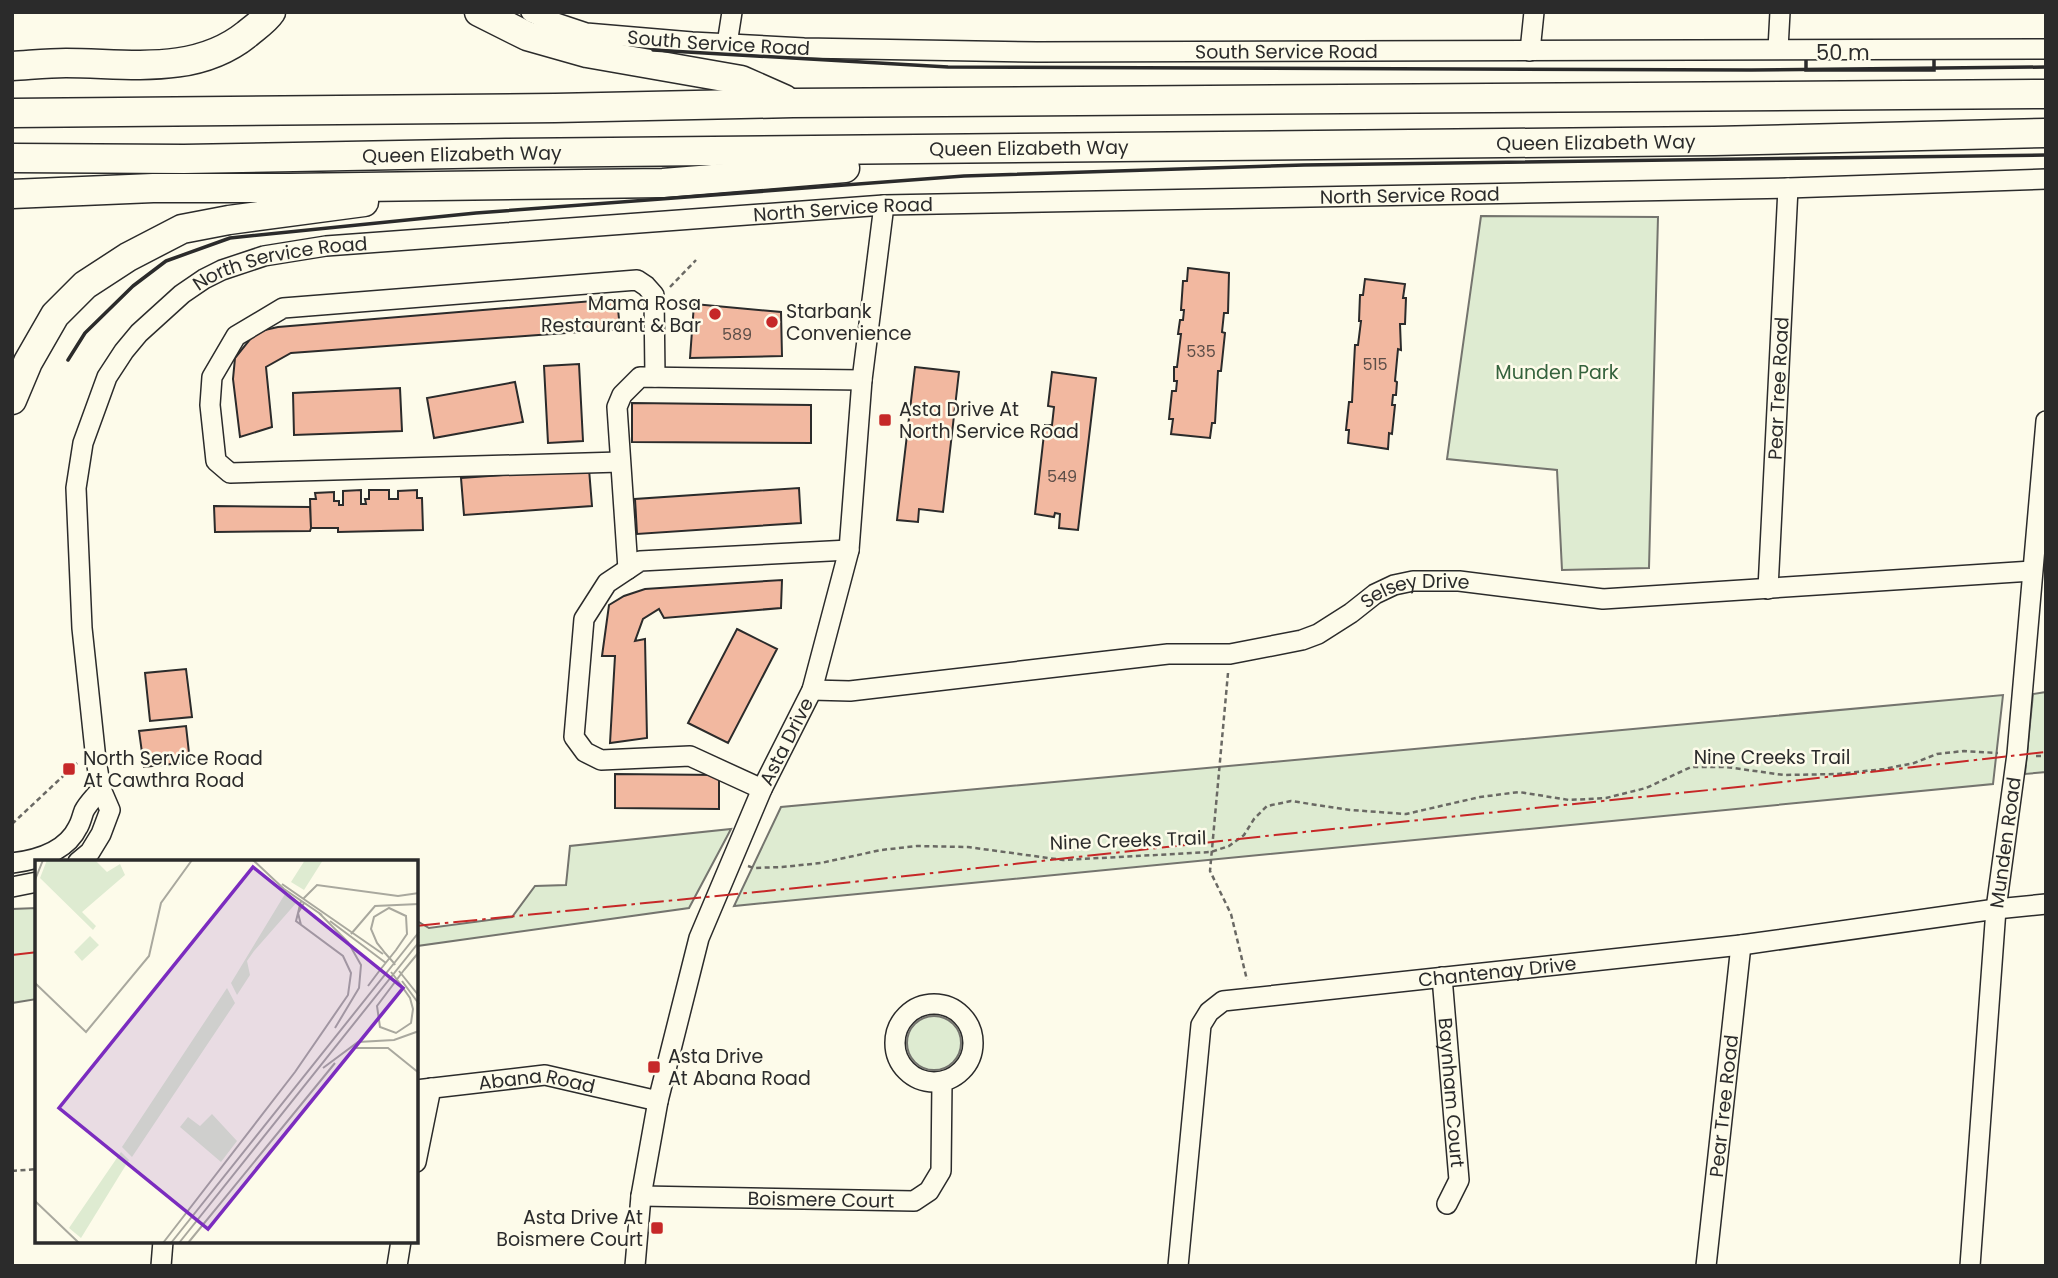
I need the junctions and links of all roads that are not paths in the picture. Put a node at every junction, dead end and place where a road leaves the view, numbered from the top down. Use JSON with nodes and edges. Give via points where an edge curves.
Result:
{"nodes":[{"id":1,"x":271,"y":12,"type":"edge"},
{"id":2,"x":478,"y":12,"type":"edge"},
{"id":3,"x":531,"y":12,"type":"edge"},
{"id":4,"x":732,"y":12,"type":"edge"},
{"id":5,"x":1534,"y":12,"type":"edge"},
{"id":6,"x":1780,"y":12,"type":"edge"},
{"id":7,"x":727,"y":44,"type":"junction"},
{"id":8,"x":1778,"y":49,"type":"junction"},
{"id":9,"x":2046,"y":49,"type":"edge"},
{"id":10,"x":1530,"y":51,"type":"junction"},
{"id":11,"x":12,"y":66,"type":"edge"},
{"id":12,"x":2046,"y":94,"type":"edge"},
{"id":13,"x":793,"y":103,"type":"junction"},
{"id":14,"x":12,"y":113,"type":"edge"},
{"id":15,"x":2046,"y":133,"type":"edge"},
{"id":16,"x":1049,"y":148,"type":"junction"},
{"id":17,"x":12,"y":158,"type":"edge"},
{"id":18,"x":2046,"y":179,"type":"edge"},
{"id":19,"x":491,"y":185,"type":"junction"},
{"id":20,"x":1788,"y":188,"type":"junction"},
{"id":21,"x":12,"y":194,"type":"edge"},
{"id":22,"x":884,"y":205,"type":"junction"},
{"id":23,"x":654,"y":377,"type":"junction"},
{"id":24,"x":863,"y":380,"type":"junction"},
{"id":25,"x":12,"y":400,"type":"edge"},
{"id":26,"x":2046,"y":421,"type":"edge"},
{"id":27,"x":620,"y":462,"type":"junction"},
{"id":28,"x":849,"y":550,"type":"junction"},
{"id":29,"x":628,"y":569,"type":"junction"},
{"id":30,"x":2032,"y":571,"type":"junction"},
{"id":31,"x":1768,"y":589,"type":"junction"},
{"id":32,"x":812,"y":690,"type":"junction"},
{"id":33,"x":101,"y":789,"type":"junction"},
{"id":34,"x":762,"y":789,"type":"junction"},
{"id":35,"x":80,"y":860,"type":"edge"},
{"id":36,"x":12,"y":863,"type":"edge"},
{"id":37,"x":35,"y":882,"type":"edge"},
{"id":38,"x":12,"y":887,"type":"edge"},
{"id":39,"x":2046,"y":904,"type":"edge"},
{"id":40,"x":1996,"y":909,"type":"junction"},
{"id":41,"x":1741,"y":945,"type":"junction"},
{"id":42,"x":1442,"y":977,"type":"junction"},
{"id":43,"x":942,"y":1082,"type":"junction"},
{"id":44,"x":424,"y":1089,"type":"edge"},
{"id":45,"x":658,"y":1101,"type":"junction"},
{"id":46,"x":418,"y":1144,"type":"edge"},
{"id":47,"x":641,"y":1196,"type":"junction"},
{"id":48,"x":1447,"y":1204,"type":"dead end"},
{"id":49,"x":163,"y":1243,"type":"edge"},
{"id":50,"x":401,"y":1243,"type":"edge"},
{"id":51,"x":161,"y":1266,"type":"edge"},
{"id":52,"x":397,"y":1266,"type":"edge"},
{"id":53,"x":635,"y":1266,"type":"edge"},
{"id":54,"x":1178,"y":1266,"type":"edge"},
{"id":55,"x":1706,"y":1266,"type":"edge"},
{"id":56,"x":1970,"y":1266,"type":"edge"}],
"edges":[{"from":1,"to":11,"type":"highway","via":[[238,41],[200,58],[167,65]]},
{"from":2,"to":13,"type":"highway","via":[[527,36],[587,53],[741,80]]},
{"from":3,"to":7,"type":"street","name":"South Service Road","via":[[586,33]]},
{"from":4,"to":7,"type":"street"},
{"from":5,"to":10,"type":"street"},
{"from":6,"to":8,"type":"street"},
{"from":7,"to":10,"type":"street","name":"South Service Road","via":[[1037,52]]},
{"from":8,"to":9,"type":"street","name":"South Service Road"},
{"from":8,"to":10,"type":"street","name":"South Service Road"},
{"from":12,"to":13,"type":"highway"},
{"from":13,"to":14,"type":"highway"},
{"from":15,"to":16,"type":"highway","name":"Queen Elizabeth Way"},
{"from":16,"to":17,"type":"highway","name":"Queen Elizabeth Way"},
{"from":16,"to":19,"type":"highway","via":[[663,183]]},
{"from":18,"to":20,"type":"street","name":"North Service Road"},
{"from":19,"to":21,"type":"highway"},
{"from":19,"to":25,"type":"highway","via":[[182,229],[85,285],[55,315]]},
{"from":20,"to":22,"type":"street","name":"North Service Road"},
{"from":20,"to":31,"type":"street","name":"Pear Tree Road"},
{"from":22,"to":24,"type":"street","name":"Asta Drive"},
{"from":22,"to":33,"type":"street","name":"North Service Road","via":[[326,246],[239,264],[182,294],[124,351],[107,377],[83,443],[76,488],[82,628]]},
{"from":23,"to":24,"type":"street"},
{"from":23,"to":27,"type":"street","via":[[640,377],[617,407]]},
{"from":23,"to":27,"type":"street","via":[[654,295],[637,280],[283,308],[236,337],[212,377],[216,461],[230,473]]},
{"from":24,"to":28,"type":"street","name":"Asta Drive"},
{"from":26,"to":30,"type":"street","name":"Munden Road"},
{"from":27,"to":29,"type":"street"},
{"from":28,"to":29,"type":"street","via":[[640,561]]},
{"from":28,"to":32,"type":"street","name":"Asta Drive"},
{"from":29,"to":34,"type":"street","via":[[607,583],[584,619],[573,737],[601,760],[690,756]]},
{"from":30,"to":31,"type":"street","name":"Selsey Drive"},
{"from":30,"to":40,"type":"street","name":"Munden Road","via":[[2017,754]]},
{"from":31,"to":32,"type":"street","name":"Selsey Drive","via":[[1603,599],[1460,580],[1413,581],[1375,594],[1318,634],[1230,654],[1168,654],[850,691]]},
{"from":32,"to":34,"type":"street","name":"Asta Drive"},
{"from":33,"to":35,"type":"street","name":"North Service Road","via":[[110,810],[102,834]]},
{"from":33,"to":36,"type":"street","via":[[64,844],[34,860]]},
{"from":34,"to":45,"type":"street","name":"Asta Drive","via":[[699,938]]},
{"from":37,"to":38,"type":"street"},
{"from":39,"to":40,"type":"street","name":"Chantenay Drive"},
{"from":40,"to":41,"type":"street","name":"Chantenay Drive"},
{"from":40,"to":56,"type":"street","name":"Munden Road"},
{"from":41,"to":42,"type":"street","name":"Chantenay Drive"},
{"from":41,"to":55,"type":"street","name":"Pear Tree Road"},
{"from":42,"to":48,"type":"street","name":"Baynham Court","via":[[1459,1180]]},
{"from":42,"to":54,"type":"street","name":"Chantenay Drive","via":[[1223,1001],[1209,1012],[1200,1026]]},
{"from":43,"to":43,"type":"street","via":[[965,1067],[974,1041],[971,1028],[953,1008],[926,1004],[905,1016],[898,1027],[895,1051],[918,1079]]},
{"from":43,"to":47,"type":"street","name":"Boismere Court","via":[[941,1171],[929,1191],[914,1201]]},
{"from":44,"to":45,"type":"street","name":"Abana Road","via":[[544,1075]]},
{"from":44,"to":46,"type":"street"},
{"from":45,"to":47,"type":"street","name":"Asta Drive"},
{"from":47,"to":53,"type":"street","name":"Asta Drive"},
{"from":49,"to":51,"type":"street"},
{"from":50,"to":52,"type":"street"}]}
